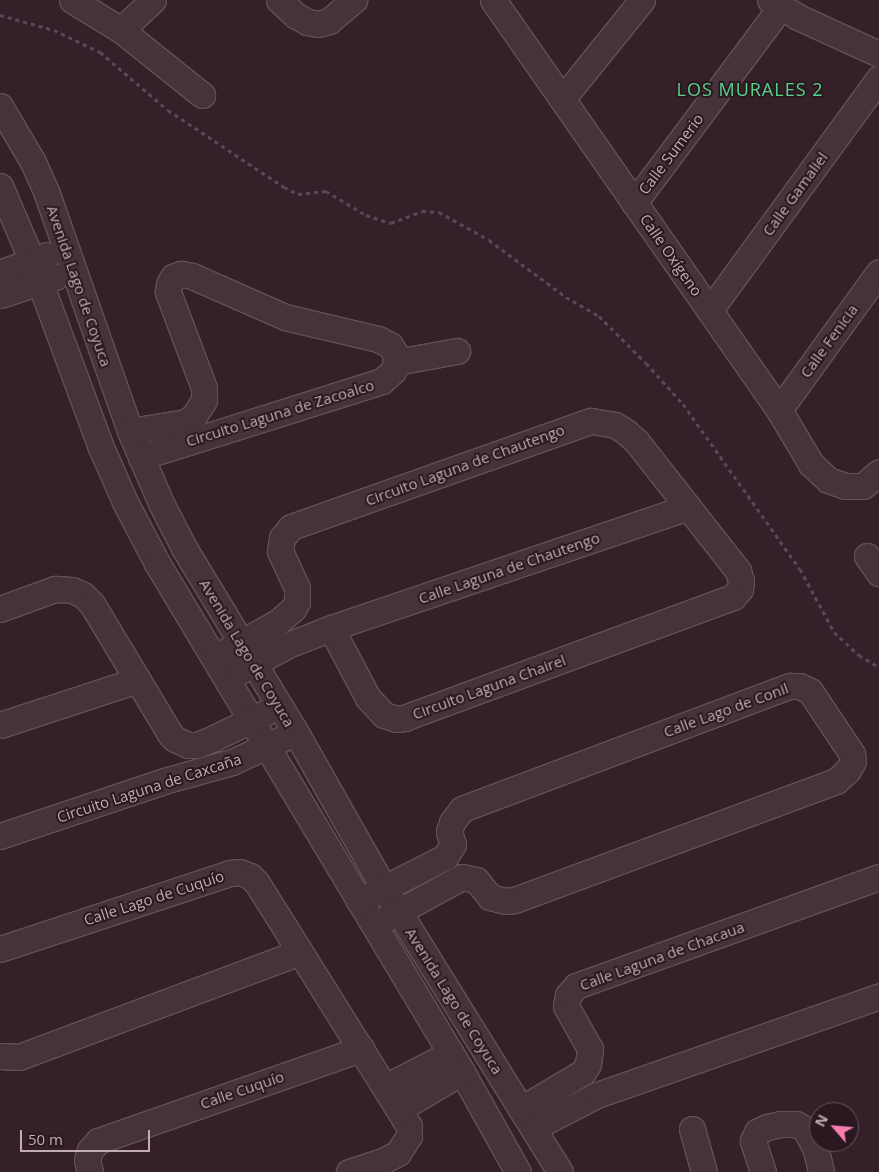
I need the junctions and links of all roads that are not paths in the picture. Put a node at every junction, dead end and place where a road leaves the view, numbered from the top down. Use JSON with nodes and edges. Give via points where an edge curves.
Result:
{"nodes":[{"id":1,"x":72,"y":0,"type":"edge"},
{"id":2,"x":153,"y":0,"type":"edge"},
{"id":3,"x":279,"y":0,"type":"edge"},
{"id":4,"x":354,"y":0,"type":"edge"},
{"id":5,"x":642,"y":0,"type":"edge"},
{"id":6,"x":495,"y":1,"type":"edge"},
{"id":7,"x":775,"y":4,"type":"edge"},
{"id":8,"x":121,"y":30,"type":"junction"},
{"id":9,"x":877,"y":48,"type":"edge"},
{"id":10,"x":879,"y":78,"type":"edge"},
{"id":11,"x":202,"y":95,"type":"dead end"},
{"id":12,"x":563,"y":98,"type":"junction"},
{"id":13,"x":0,"y":106,"type":"edge"},
{"id":14,"x":0,"y":186,"type":"edge"},
{"id":15,"x":634,"y":203,"type":"junction"},
{"id":16,"x":66,"y":247,"type":"junction"},
{"id":17,"x":74,"y":270,"type":"junction"},
{"id":18,"x":36,"y":272,"type":"junction"},
{"id":19,"x":879,"y":272,"type":"edge"},
{"id":20,"x":0,"y":273,"type":"edge"},
{"id":21,"x":0,"y":295,"type":"edge"},
{"id":22,"x":710,"y":310,"type":"junction"},
{"id":23,"x":457,"y":351,"type":"dead end"},
{"id":24,"x":396,"y":362,"type":"junction"},
{"id":25,"x":779,"y":410,"type":"junction"},
{"id":26,"x":130,"y":432,"type":"junction"},
{"id":27,"x":141,"y":457,"type":"junction"},
{"id":28,"x":871,"y":479,"type":"edge"},
{"id":29,"x":688,"y":507,"type":"junction"},
{"id":30,"x":740,"y":589,"type":"joint"},
{"id":31,"x":0,"y":608,"type":"edge"},
{"id":32,"x":331,"y":628,"type":"junction"},
{"id":33,"x":248,"y":653,"type":"junction"},
{"id":34,"x":220,"y":668,"type":"junction"},
{"id":35,"x":138,"y":680,"type":"junction"},
{"id":36,"x":280,"y":706,"type":"junction"},
{"id":37,"x":251,"y":720,"type":"junction"},
{"id":38,"x":0,"y":725,"type":"edge"},
{"id":39,"x":295,"y":731,"type":"junction"},
{"id":40,"x":175,"y":739,"type":"junction"},
{"id":41,"x":268,"y":748,"type":"junction"},
{"id":42,"x":164,"y":781,"type":"junction"},
{"id":43,"x":0,"y":836,"type":"edge"},
{"id":44,"x":879,"y":877,"type":"edge"},
{"id":45,"x":384,"y":888,"type":"junction"},
{"id":46,"x":359,"y":901,"type":"junction"},
{"id":47,"x":399,"y":912,"type":"junction"},
{"id":48,"x":374,"y":925,"type":"junction"},
{"id":49,"x":0,"y":949,"type":"edge"},
{"id":50,"x":300,"y":952,"type":"junction"},
{"id":51,"x":879,"y":996,"type":"edge"},
{"id":52,"x":361,"y":1049,"type":"junction"},
{"id":53,"x":9,"y":1056,"type":"edge"},
{"id":54,"x":457,"y":1063,"type":"junction"},
{"id":55,"x":584,"y":1072,"type":"junction"},
{"id":56,"x":385,"y":1087,"type":"junction"},
{"id":57,"x":598,"y":1095,"type":"junction"},
{"id":58,"x":404,"y":1117,"type":"junction"},
{"id":59,"x":527,"y":1119,"type":"junction"},
{"id":60,"x":692,"y":1129,"type":"dead end"},
{"id":61,"x":90,"y":1171,"type":"edge"},
{"id":62,"x":557,"y":1171,"type":"edge"},
{"id":63,"x":349,"y":1172,"type":"edge"},
{"id":64,"x":518,"y":1172,"type":"edge"},
{"id":65,"x":704,"y":1172,"type":"edge"},
{"id":66,"x":763,"y":1172,"type":"edge"},
{"id":67,"x":821,"y":1172,"type":"edge"}],
"edges":[{"from":1,"to":8,"type":"street"},
{"from":2,"to":8,"type":"street"},
{"from":3,"to":4,"type":"street","via":[[294,16],[318,24],[329,21]]},
{"from":5,"to":12,"type":"street"},
{"from":6,"to":12,"type":"street","name":"Calle Oxígeno"},
{"from":7,"to":9,"type":"street"},
{"from":7,"to":15,"type":"street","name":"Calle Sumerio"},
{"from":8,"to":11,"type":"street"},
{"from":10,"to":22,"type":"street","name":"Calle Gamaliel"},
{"from":12,"to":15,"type":"street","name":"Calle Oxígeno"},
{"from":13,"to":16,"type":"street","name":"Avenida Lago de Coyuca","via":[[33,162]]},
{"from":14,"to":18,"type":"street","name":"Avenida Lago de Coyuca"},
{"from":15,"to":22,"type":"street","name":"Calle Oxígeno"},
{"from":16,"to":17,"type":"street","name":"Avenida Lago de Coyuca"},
{"from":16,"to":18,"type":"street"},
{"from":17,"to":18,"type":"street"},
{"from":17,"to":26,"type":"street","name":"Avenida Lago de Coyuca"},
{"from":18,"to":20,"type":"street"},
{"from":18,"to":21,"type":"street"},
{"from":18,"to":34,"type":"street","name":"Avenida Lago de Coyuca","via":[[100,445],[125,502],[157,563]]},
{"from":19,"to":25,"type":"street","name":"Calle Fenicia"},
{"from":22,"to":25,"type":"street","name":"Calle Oxígeno"},
{"from":23,"to":24,"type":"street"},
{"from":24,"to":26,"type":"street","name":"Circuito Laguna de Zacoalco","via":[[390,345],[378,339],[285,317],[181,274],[173,277],[168,292],[204,388],[204,400],[186,422]]},
{"from":24,"to":27,"type":"street","name":"Circuito Laguna de Zacoalco","via":[[394,371],[382,381]]},
{"from":25,"to":28,"type":"street","name":"Calle Oxígeno","via":[[810,464],[828,480],[844,486]]},
{"from":26,"to":27,"type":"street","name":"Avenida Lago de Coyuca"},
{"from":27,"to":33,"type":"street","name":"Avenida Lago de Coyuca","via":[[184,548]]},
{"from":29,"to":30,"type":"street","name":"Circuito Laguna de Chautengo","via":[[738,571]]},
{"from":29,"to":32,"type":"street","name":"Calle Laguna de Chautengo"},
{"from":29,"to":33,"type":"street","name":"Circuito Laguna de Chautengo","via":[[626,432],[615,425],[591,421],[290,527],[282,538],[280,551],[297,588],[296,602],[290,613]]},
{"from":30,"to":32,"type":"street","name":"Circuito Laguna Chairel","via":[[733,597],[398,719],[384,714],[368,698]]},
{"from":31,"to":35,"type":"street","via":[[55,589],[72,590],[83,595],[92,604]]},
{"from":32,"to":33,"type":"street","via":[[288,645]]},
{"from":33,"to":34,"type":"street"},
{"from":33,"to":36,"type":"street","name":"Avenida Lago de Coyuca"},
{"from":34,"to":37,"type":"street","name":"Avenida Lago de Coyuca"},
{"from":35,"to":38,"type":"street"},
{"from":35,"to":40,"type":"street"},
{"from":36,"to":37,"type":"street"},
{"from":36,"to":39,"type":"street","name":"Avenida Lago de Coyuca"},
{"from":37,"to":40,"type":"street","via":[[197,745]]},
{"from":37,"to":41,"type":"street","name":"Avenida Lago de Coyuca"},
{"from":39,"to":41,"type":"street","name":"Circuito Laguna de Caxcaña"},
{"from":39,"to":45,"type":"street","name":"Avenida Lago de Coyuca"},
{"from":40,"to":42,"type":"street"},
{"from":41,"to":42,"type":"street","name":"Circuito Laguna de Caxcaña"},
{"from":41,"to":46,"type":"street","name":"Avenida Lago de Coyuca"},
{"from":42,"to":43,"type":"street","name":"Circuito Laguna de Caxcaña"},
{"from":44,"to":55,"type":"street","name":"Calle Laguna de Chacaua","via":[[576,986],[568,995],[566,1006],[590,1048]]},
{"from":45,"to":46,"type":"street","name":"Calle Lago de Conil"},
{"from":45,"to":47,"type":"street","name":"Avenida Lago de Coyuca"},
{"from":45,"to":47,"type":"street","name":"Calle Lago de Conil","via":[[444,857],[454,844],[449,832],[452,822],[462,809],[790,686],[810,691],[852,754],[848,770],[836,781],[515,900],[490,898],[476,880],[462,877]]},
{"from":46,"to":48,"type":"street","name":"Avenida Lago de Coyuca"},
{"from":47,"to":48,"type":"street","name":"Calle Lago de Conil"},
{"from":47,"to":59,"type":"street","name":"Avenida Lago de Coyuca"},
{"from":48,"to":54,"type":"street","name":"Avenida Lago de Coyuca"},
{"from":49,"to":50,"type":"street","name":"Calle Lago de Cuquío","via":[[240,872],[257,883]]},
{"from":50,"to":52,"type":"street","name":"Calle Lago de Cuquío"},
{"from":50,"to":53,"type":"street"},
{"from":51,"to":57,"type":"street"},
{"from":52,"to":56,"type":"street","name":"Calle Lago de Cuquío"},
{"from":52,"to":61,"type":"street","name":"Calle Cuquío","via":[[98,1141],[90,1150]]},
{"from":54,"to":56,"type":"street"},
{"from":54,"to":58,"type":"street"},
{"from":54,"to":64,"type":"street","name":"Avenida Lago de Coyuca"},
{"from":55,"to":57,"type":"street"},
{"from":55,"to":59,"type":"street"},
{"from":56,"to":58,"type":"street","name":"Calle Lago de Cuquío"},
{"from":57,"to":59,"type":"street"},
{"from":58,"to":63,"type":"street","via":[[409,1136],[398,1153]]},
{"from":59,"to":62,"type":"street","name":"Avenida Lago de Coyuca"},
{"from":60,"to":65,"type":"street"},
{"from":66,"to":67,"type":"street","via":[[753,1141],[757,1132],[781,1124],[796,1124],[805,1129],[816,1150]]}]}
